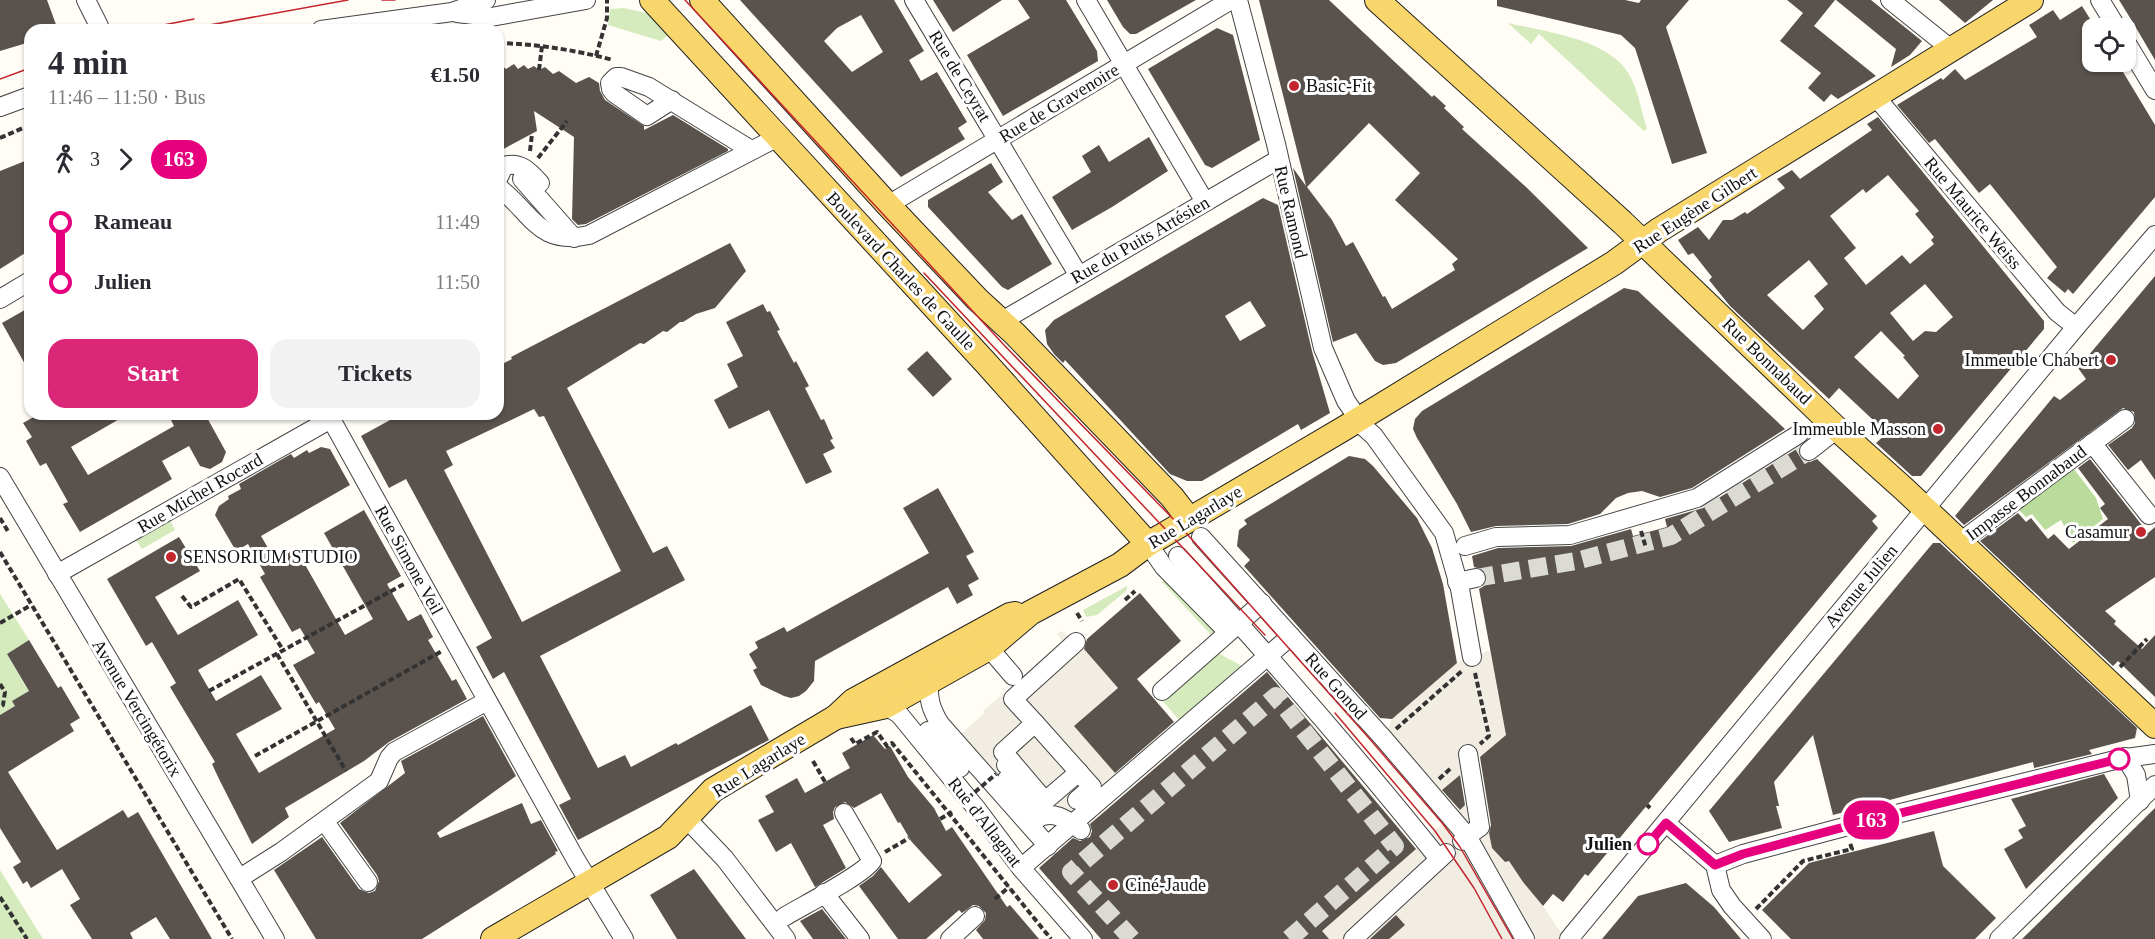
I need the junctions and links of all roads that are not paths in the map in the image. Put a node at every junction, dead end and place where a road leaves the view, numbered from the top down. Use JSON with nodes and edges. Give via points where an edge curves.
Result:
{"nodes":[{"id":1,"x":86,"y":0,"type":"edge"},
{"id":2,"x":486,"y":0,"type":"edge"},
{"id":3,"x":586,"y":0,"type":"edge"},
{"id":4,"x":652,"y":0,"type":"edge"},
{"id":5,"x":702,"y":0,"type":"edge"},
{"id":6,"x":914,"y":0,"type":"edge"},
{"id":7,"x":1086,"y":0,"type":"edge"},
{"id":8,"x":1231,"y":0,"type":"edge"},
{"id":9,"x":1238,"y":0,"type":"edge"},
{"id":10,"x":1377,"y":0,"type":"edge"},
{"id":11,"x":1890,"y":0,"type":"edge"},
{"id":12,"x":2031,"y":0,"type":"edge"},
{"id":13,"x":2100,"y":0,"type":"edge"},
{"id":14,"x":452,"y":12,"type":"junction"},
{"id":15,"x":2111,"y":18,"type":"edge"},
{"id":16,"x":98,"y":24,"type":"edge"},
{"id":17,"x":365,"y":24,"type":"edge"},
{"id":18,"x":1951,"y":49,"type":"junction"},
{"id":19,"x":2136,"y":59,"type":"edge"},
{"id":20,"x":1124,"y":64,"type":"junction"},
{"id":21,"x":2155,"y":90,"type":"edge"},
{"id":22,"x":1875,"y":96,"type":"junction"},
{"id":23,"x":24,"y":98,"type":"edge"},
{"id":24,"x":672,"y":100,"type":"dead end"},
{"id":25,"x":0,"y":107,"type":"edge"},
{"id":26,"x":778,"y":137,"type":"junction"},
{"id":27,"x":998,"y":140,"type":"junction"},
{"id":28,"x":751,"y":150,"type":"junction"},
{"id":29,"x":1279,"y":159,"type":"junction"},
{"id":30,"x":504,"y":166,"type":"edge"},
{"id":31,"x":525,"y":175,"type":"junction"},
{"id":32,"x":504,"y":191,"type":"edge"},
{"id":33,"x":552,"y":198,"type":"dead end"},
{"id":34,"x":1205,"y":202,"type":"junction"},
{"id":35,"x":888,"y":205,"type":"junction"},
{"id":36,"x":2155,"y":235,"type":"edge"},
{"id":37,"x":574,"y":238,"type":"junction"},
{"id":38,"x":1642,"y":242,"type":"junction"},
{"id":39,"x":1079,"y":276,"type":"junction"},
{"id":40,"x":24,"y":285,"type":"edge"},
{"id":41,"x":0,"y":299,"type":"edge"},
{"id":42,"x":1002,"y":321,"type":"junction"},
{"id":43,"x":2076,"y":327,"type":"junction"},
{"id":44,"x":1359,"y":419,"type":"junction"},
{"id":45,"x":2125,"y":419,"type":"dead end"},
{"id":46,"x":329,"y":420,"type":"edge"},
{"id":47,"x":332,"y":420,"type":"edge"},
{"id":48,"x":1837,"y":429,"type":"junction"},
{"id":49,"x":1799,"y":434,"type":"dead end"},
{"id":50,"x":2092,"y":443,"type":"junction"},
{"id":51,"x":1809,"y":451,"type":"tunnel mouth"},
{"id":52,"x":0,"y":477,"type":"edge"},
{"id":53,"x":1926,"y":510,"type":"junction"},
{"id":54,"x":2149,"y":515,"type":"dead end"},
{"id":55,"x":1195,"y":528,"type":"junction"},
{"id":56,"x":1960,"y":542,"type":"junction"},
{"id":57,"x":1148,"y":544,"type":"junction"},
{"id":58,"x":1465,"y":546,"type":"dead end"},
{"id":59,"x":1178,"y":556,"type":"dead end"},
{"id":60,"x":63,"y":571,"type":"junction"},
{"id":61,"x":1476,"y":578,"type":"tunnel mouth"},
{"id":62,"x":1459,"y":586,"type":"junction"},
{"id":63,"x":1262,"y":603,"type":"junction"},
{"id":64,"x":1020,"y":614,"type":"junction"},
{"id":65,"x":1231,"y":625,"type":"junction"},
{"id":66,"x":1291,"y":636,"type":"junction"},
{"id":67,"x":1076,"y":642,"type":"dead end"},
{"id":68,"x":989,"y":648,"type":"junction"},
{"id":69,"x":936,"y":655,"type":"junction"},
{"id":70,"x":1269,"y":656,"type":"junction"},
{"id":71,"x":1472,"y":660,"type":"road end"},
{"id":72,"x":1013,"y":676,"type":"dead end"},
{"id":73,"x":929,"y":682,"type":"junction"},
{"id":74,"x":1162,"y":691,"type":"dead end"},
{"id":75,"x":488,"y":701,"type":"junction"},
{"id":76,"x":900,"y":704,"type":"junction"},
{"id":77,"x":836,"y":717,"type":"junction"},
{"id":78,"x":1035,"y":723,"type":"junction"},
{"id":79,"x":2155,"y":726,"type":"edge"},
{"id":80,"x":1467,"y":754,"type":"road end"},
{"id":81,"x":2155,"y":754,"type":"edge"},
{"id":82,"x":2125,"y":757,"type":"junction"},
{"id":83,"x":960,"y":768,"type":"dead end"},
{"id":84,"x":1079,"y":772,"type":"junction"},
{"id":85,"x":2155,"y":785,"type":"edge"},
{"id":86,"x":2140,"y":801,"type":"junction"},
{"id":87,"x":1042,"y":809,"type":"junction"},
{"id":88,"x":844,"y":813,"type":"dead end"},
{"id":89,"x":1072,"y":816,"type":"junction"},
{"id":90,"x":686,"y":818,"type":"junction"},
{"id":91,"x":325,"y":822,"type":"junction"},
{"id":92,"x":1666,"y":823,"type":"junction"},
{"id":93,"x":1465,"y":838,"type":"junction"},
{"id":94,"x":1048,"y":846,"type":"junction"},
{"id":95,"x":1715,"y":865,"type":"junction"},
{"id":96,"x":1021,"y":868,"type":"junction"},
{"id":97,"x":240,"y":878,"type":"junction"},
{"id":98,"x":368,"y":882,"type":"dead end"},
{"id":99,"x":590,"y":883,"type":"junction"},
{"id":100,"x":824,"y":893,"type":"junction"},
{"id":101,"x":975,"y":916,"type":"dead end"},
{"id":102,"x":784,"y":917,"type":"dead end"},
{"id":103,"x":1521,"y":937,"type":"edge"},
{"id":104,"x":275,"y":939,"type":"edge"},
{"id":105,"x":493,"y":939,"type":"edge"},
{"id":106,"x":624,"y":939,"type":"edge"},
{"id":107,"x":786,"y":939,"type":"edge"},
{"id":108,"x":860,"y":939,"type":"edge"},
{"id":109,"x":950,"y":939,"type":"edge"},
{"id":110,"x":1083,"y":939,"type":"edge"},
{"id":111,"x":1353,"y":939,"type":"edge"},
{"id":112,"x":1569,"y":939,"type":"edge"},
{"id":113,"x":1762,"y":939,"type":"edge"},
{"id":114,"x":1999,"y":939,"type":"edge"}],
"edges":[{"from":1,"to":16,"type":"street"},
{"from":2,"to":14,"type":"street"},
{"from":3,"to":14,"type":"street","via":[[490,17]]},
{"from":4,"to":26,"type":"main road","name":"Boulevard Charles de Gaulle"},
{"from":5,"to":35,"type":"main road","name":"Boulevard Charles de Gaulle"},
{"from":6,"to":27,"type":"street","name":"Rue de Ceyrat"},
{"from":7,"to":20,"type":"street"},
{"from":8,"to":20,"type":"street","name":"Rue de Gravenoire"},
{"from":9,"to":29,"type":"street","name":"Rue Ramond"},
{"from":10,"to":38,"type":"main road","name":"Rue Bonnabaud"},
{"from":11,"to":18,"type":"street"},
{"from":12,"to":18,"type":"main road","name":"Rue Eugène Gilbert"},
{"from":13,"to":15,"type":"street"},
{"from":14,"to":17,"type":"street"},
{"from":18,"to":22,"type":"main road","name":"Rue Eugène Gilbert"},
{"from":19,"to":21,"type":"street"},
{"from":20,"to":27,"type":"street","name":"Rue de Gravenoire"},
{"from":20,"to":34,"type":"street"},
{"from":22,"to":38,"type":"main road","name":"Rue Eugène Gilbert"},
{"from":22,"to":43,"type":"street","name":"Rue Maurice Weiss","via":[[2057,312]]},
{"from":23,"to":25,"type":"street"},
{"from":24,"to":28,"type":"street"},
{"from":26,"to":28,"type":"street"},
{"from":26,"to":57,"type":"main road","name":"Boulevard Charles de Gaulle"},
{"from":27,"to":35,"type":"street","name":"Rue de Gravenoire"},
{"from":27,"to":39,"type":"street","name":"Rue de Ceyrat"},
{"from":28,"to":37,"type":"street","via":[[589,234]]},
{"from":29,"to":34,"type":"street","name":"Rue du Puits Artésien"},
{"from":29,"to":44,"type":"street","name":"Rue Ramond","via":[[1323,348],[1346,401]]},
{"from":30,"to":31,"type":"street","via":[[522,166]]},
{"from":31,"to":33,"type":"street"},
{"from":31,"to":37,"type":"street"},
{"from":32,"to":37,"type":"street","via":[[548,233]]},
{"from":34,"to":39,"type":"street","name":"Rue du Puits Artésien"},
{"from":35,"to":42,"type":"main road","name":"Boulevard Charles de Gaulle"},
{"from":36,"to":43,"type":"street","name":"Avenue Julien"},
{"from":38,"to":44,"type":"main road","name":"Rue Eugène Gilbert"},
{"from":38,"to":48,"type":"main road","name":"Rue Bonnabaud"},
{"from":39,"to":42,"type":"street","name":"Rue du Puits Artésien"},
{"from":40,"to":41,"type":"street"},
{"from":42,"to":55,"type":"main road","name":"Boulevard Charles de Gaulle","via":[[1172,497]]},
{"from":43,"to":53,"type":"street","name":"Avenue Julien"},
{"from":44,"to":55,"type":"main road","name":"Rue Lagarlaye"},
{"from":44,"to":62,"type":"street","name":"Rue Ramond","via":[[1444,533]]},
{"from":45,"to":50,"type":"street","name":"Impasse Bonnabaud"},
{"from":46,"to":60,"type":"street","name":"Rue Michel Rocard"},
{"from":47,"to":75,"type":"street","name":"Rue Simone Veil"},
{"from":48,"to":51,"type":"street"},
{"from":48,"to":53,"type":"main road","name":"Rue Bonnabaud"},
{"from":49,"to":58,"type":"street","via":[[1697,498],[1570,535],[1496,537]]},
{"from":50,"to":54,"type":"street","name":"Impasse Bonnabaud"},
{"from":50,"to":56,"type":"street","name":"Impasse Bonnabaud"},
{"from":52,"to":60,"type":"street","name":"Avenue Vercingétorix"},
{"from":53,"to":56,"type":"main road","name":"Rue Bonnabaud"},
{"from":53,"to":92,"type":"street","name":"Avenue Julien"},
{"from":55,"to":57,"type":"main road","name":"Rue Lagarlaye"},
{"from":55,"to":63,"type":"street","name":"Rue Gonod"},
{"from":56,"to":79,"type":"main road","name":"Rue Bonnabaud"},
{"from":57,"to":64,"type":"main road","name":"Rue Lagarlaye","via":[[1120,565]]},
{"from":57,"to":65,"type":"street","via":[[1164,567]]},
{"from":59,"to":65,"type":"street","name":"Rue Gonod"},
{"from":60,"to":97,"type":"street","name":"Avenue Vercingétorix"},
{"from":61,"to":62,"type":"street"},
{"from":62,"to":71,"type":"street","name":"Rue Ramond"},
{"from":63,"to":65,"type":"street"},
{"from":63,"to":66,"type":"street","name":"Rue Gonod"},
{"from":64,"to":68,"type":"main road","name":"Rue Lagarlaye"},
{"from":64,"to":69,"type":"main road","name":"Rue Lagarlaye"},
{"from":65,"to":70,"type":"street","name":"Rue Gonod"},
{"from":65,"to":74,"type":"street"},
{"from":66,"to":70,"type":"street"},
{"from":66,"to":93,"type":"street","name":"Rue Gonod","via":[[1384,739]]},
{"from":67,"to":78,"type":"street","via":[[1012,699]]},
{"from":68,"to":72,"type":"street"},
{"from":68,"to":73,"type":"main road","name":"Rue Lagarlaye"},
{"from":69,"to":76,"type":"street","via":[[909,682]]},
{"from":69,"to":77,"type":"main road","name":"Rue Lagarlaye","via":[[853,701]]},
{"from":70,"to":89,"type":"street"},
{"from":70,"to":111,"type":"street","name":"Rue Gonod","via":[[1443,856]]},
{"from":73,"to":76,"type":"main road","name":"Rue Lagarlaye"},
{"from":73,"to":94,"type":"street","via":[[928,699],[940,724]]},
{"from":75,"to":91,"type":"street","via":[[394,752],[379,781]]},
{"from":75,"to":99,"type":"street","name":"Rue Simone Veil"},
{"from":76,"to":77,"type":"main road","name":"Rue Lagarlaye"},
{"from":76,"to":83,"type":"street"},
{"from":76,"to":96,"type":"street","name":"Rue d'Allagnat","via":[[899,714]]},
{"from":77,"to":90,"type":"main road","name":"Rue Lagarlaye","via":[[713,790]]},
{"from":78,"to":84,"type":"street"},
{"from":78,"to":87,"type":"street","via":[[1003,752],[1004,767],[1035,820]]},
{"from":80,"to":93,"type":"street","via":[[1480,827]]},
{"from":81,"to":82,"type":"street"},
{"from":82,"to":86,"type":"street","via":[[2136,775]]},
{"from":82,"to":95,"type":"street","via":[[1848,826]]},
{"from":84,"to":87,"type":"street"},
{"from":84,"to":89,"type":"street","via":[[1092,787]]},
{"from":85,"to":86,"type":"street"},
{"from":86,"to":114,"type":"street"},
{"from":87,"to":89,"type":"street"},
{"from":88,"to":100,"type":"street","via":[[872,861]]},
{"from":89,"to":94,"type":"street"},
{"from":90,"to":99,"type":"main road","name":"Rue Lagarlaye","via":[[668,837]]},
{"from":90,"to":107,"type":"street","via":[[725,859]]},
{"from":91,"to":97,"type":"street"},
{"from":91,"to":98,"type":"street"},
{"from":92,"to":95,"type":"street"},
{"from":92,"to":112,"type":"street","name":"Avenue Julien"},
{"from":93,"to":103,"type":"street","name":"Rue Gonod"},
{"from":94,"to":96,"type":"street"},
{"from":95,"to":113,"type":"street","via":[[1721,890]]},
{"from":96,"to":110,"type":"street","name":"Rue d'Allagnat"},
{"from":97,"to":104,"type":"street","name":"Avenue Vercingétorix"},
{"from":99,"to":105,"type":"main road","name":"Rue Lagarlaye"},
{"from":99,"to":106,"type":"street","name":"Rue Simone Veil"},
{"from":100,"to":102,"type":"street"},
{"from":100,"to":108,"type":"street"},
{"from":101,"to":109,"type":"street"}]}
